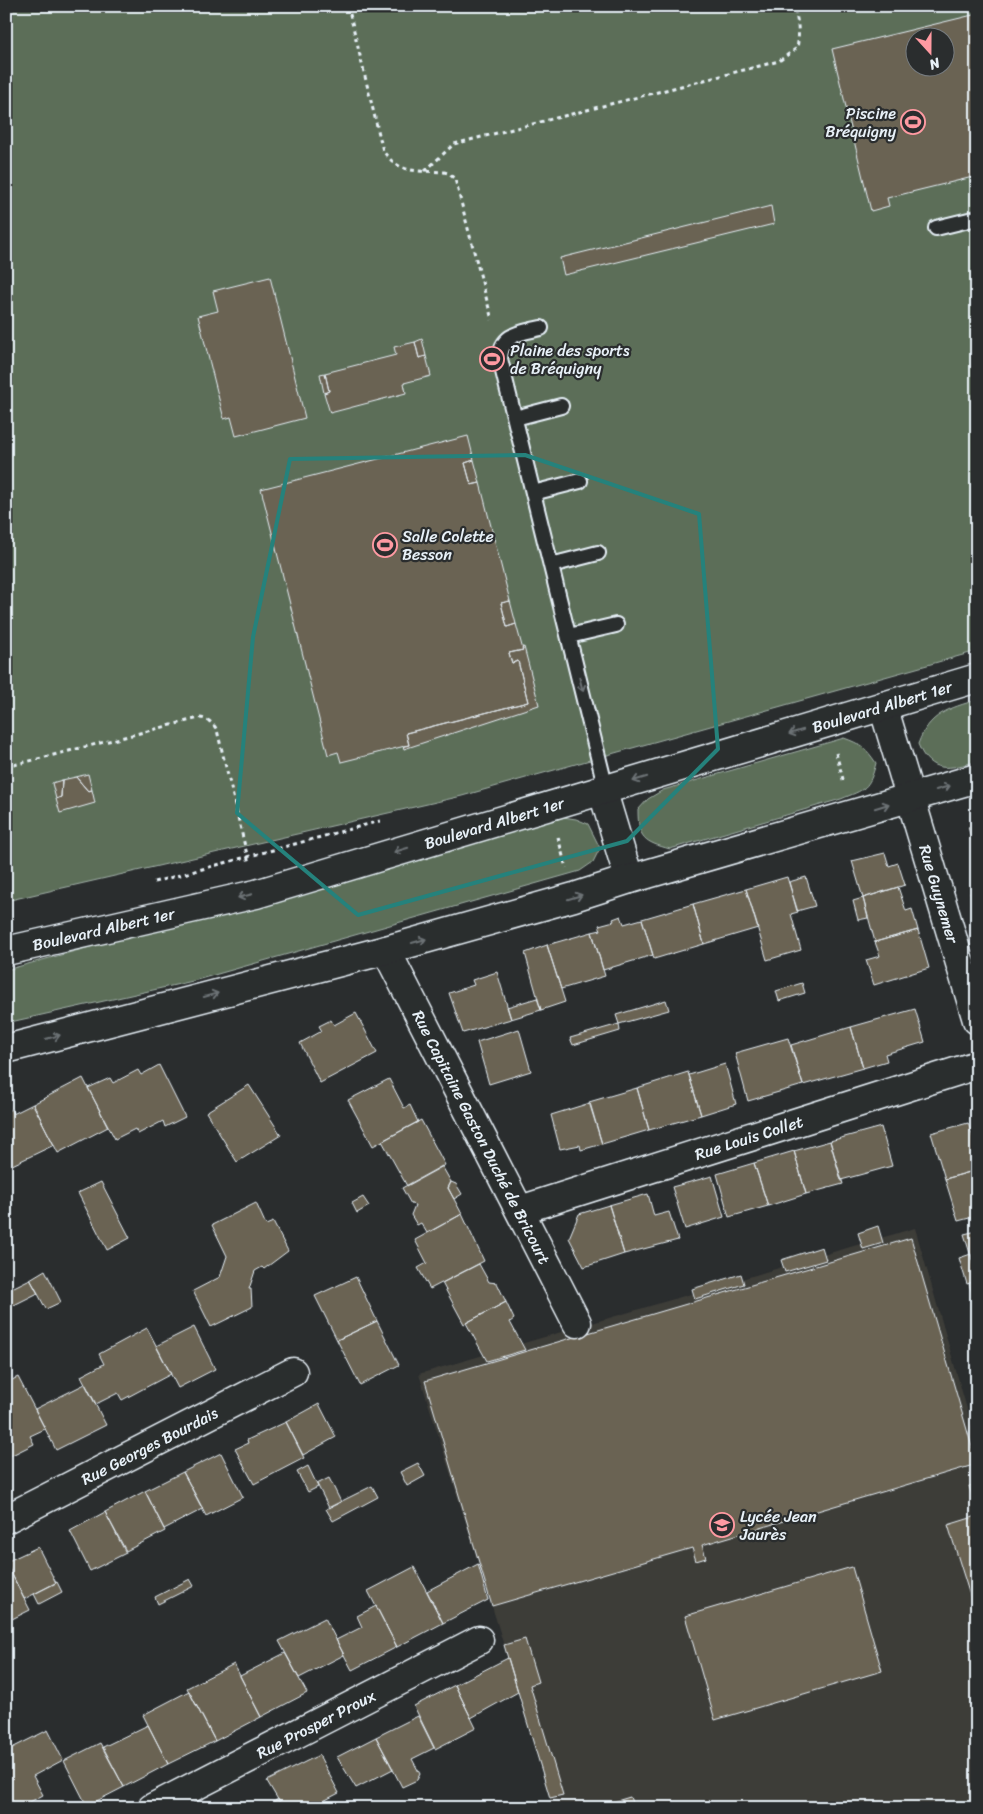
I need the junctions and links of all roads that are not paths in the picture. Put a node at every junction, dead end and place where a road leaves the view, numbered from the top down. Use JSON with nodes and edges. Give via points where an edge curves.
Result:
{"nodes":[{"id":1,"x":977,"y":218,"type":"edge"},
{"id":2,"x":936,"y":228,"type":"dead end"},
{"id":3,"x":541,"y":328,"type":"dead end"},
{"id":4,"x":561,"y":406,"type":"dead end"},
{"id":5,"x":515,"y":418,"type":"junction"},
{"id":6,"x":580,"y":481,"type":"dead end"},
{"id":7,"x":533,"y":493,"type":"junction"},
{"id":8,"x":598,"y":553,"type":"dead end"},
{"id":9,"x":551,"y":564,"type":"junction"},
{"id":10,"x":616,"y":625,"type":"dead end"},
{"id":11,"x":569,"y":636,"type":"junction"},
{"id":12,"x":977,"y":678,"type":"edge"},
{"id":13,"x":883,"y":706,"type":"junction"},
{"id":14,"x":977,"y":778,"type":"edge"},
{"id":15,"x":604,"y":789,"type":"junction"},
{"id":16,"x":910,"y":798,"type":"junction"},
{"id":17,"x":630,"y":878,"type":"junction"},
{"id":18,"x":386,"y":950,"type":"junction"},
{"id":19,"x":6,"y":951,"type":"edge"},
{"id":20,"x":977,"y":1020,"type":"edge"},
{"id":21,"x":6,"y":1049,"type":"edge"},
{"id":22,"x":977,"y":1065,"type":"edge"},
{"id":23,"x":520,"y":1210,"type":"junction"},
{"id":24,"x":577,"y":1323,"type":"dead end"},
{"id":25,"x":293,"y":1372,"type":"dead end"},
{"id":26,"x":6,"y":1519,"type":"edge"},
{"id":27,"x":480,"y":1640,"type":"dead end"},
{"id":28,"x":152,"y":1808,"type":"edge"}],
"edges":[{"from":1,"to":2,"type":"lane"},
{"from":3,"to":5,"type":"lane","via":[[516,334],[505,342],[500,351]]},
{"from":4,"to":5,"type":"lane"},
{"from":5,"to":7,"type":"lane"},
{"from":6,"to":7,"type":"lane"},
{"from":7,"to":9,"type":"lane"},
{"from":8,"to":9,"type":"lane"},
{"from":9,"to":11,"type":"lane"},
{"from":10,"to":11,"type":"lane"},
{"from":11,"to":15,"type":"lane","one_way":true},
{"from":12,"to":13,"type":"main road","name":"Boulevard Albert 1er"},
{"from":13,"to":15,"type":"main road","name":"Boulevard Albert 1er","one_way":true},
{"from":13,"to":16,"type":"main road","name":"Rue Guynemer"},
{"from":16,"to":14,"type":"main road","one_way":true},
{"from":15,"to":17,"type":"main road"},
{"from":15,"to":19,"type":"main road","name":"Boulevard Albert 1er","one_way":true,"via":[[256,894]]},
{"from":17,"to":16,"type":"main road","one_way":true},
{"from":16,"to":20,"type":"main road","name":"Rue Guynemer"},
{"from":18,"to":17,"type":"main road","one_way":true},
{"from":21,"to":18,"type":"main road","one_way":true},
{"from":18,"to":23,"type":"main road","name":"Rue Capitaine Gaston Duché de Bricourt"},
{"from":22,"to":23,"type":"main road","name":"Rue Louis Collet"},
{"from":23,"to":24,"type":"main road","name":"Rue Capitaine Gaston Duché de Bricourt"},
{"from":25,"to":26,"type":"main road","name":"Rue Georges Bourdais"},
{"from":27,"to":28,"type":"main road","name":"Rue Prosper Proux"}]}
